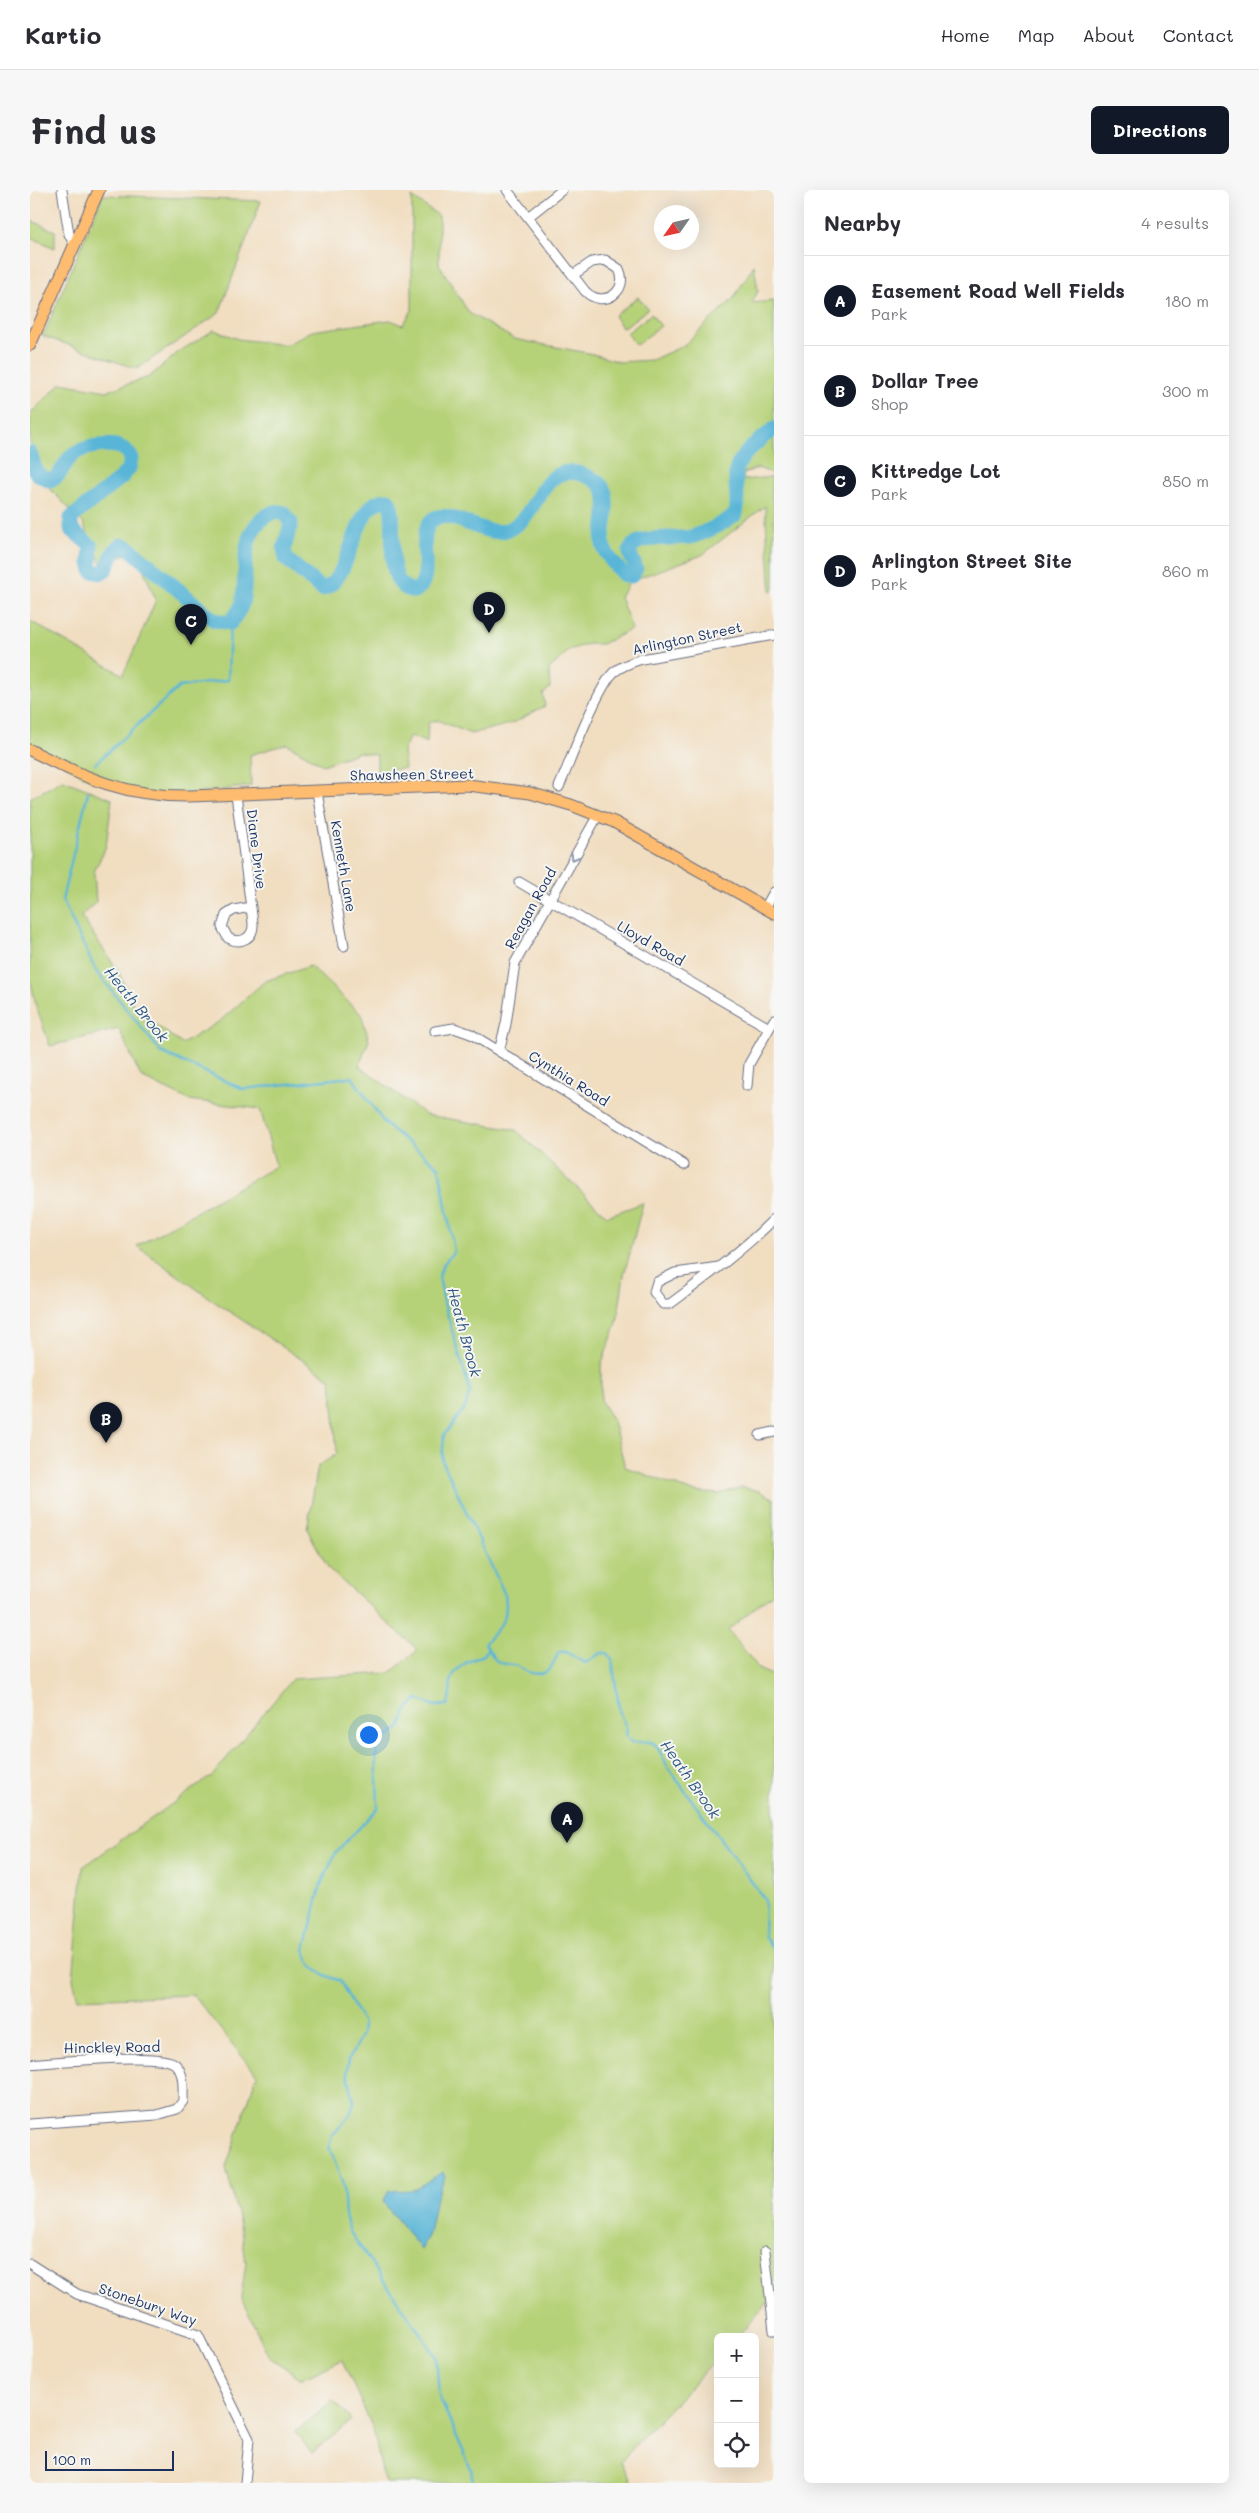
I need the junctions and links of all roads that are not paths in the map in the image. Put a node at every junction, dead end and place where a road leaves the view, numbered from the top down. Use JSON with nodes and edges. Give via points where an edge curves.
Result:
{"nodes":[{"id":1,"x":62,"y":190,"type":"edge"},
{"id":2,"x":98,"y":190,"type":"edge"},
{"id":3,"x":507,"y":190,"type":"edge"},
{"id":4,"x":562,"y":190,"type":"edge"},
{"id":5,"x":528,"y":217,"type":"junction"},
{"id":6,"x":74,"y":244,"type":"junction"},
{"id":7,"x":573,"y":275,"type":"junction"},
{"id":8,"x":30,"y":344,"type":"edge"},
{"id":9,"x":774,"y":635,"type":"edge"},
{"id":10,"x":30,"y":750,"type":"edge"},
{"id":11,"x":559,"y":786,"type":"dead end"},
{"id":12,"x":317,"y":792,"type":"junction"},
{"id":13,"x":236,"y":795,"type":"junction"},
{"id":14,"x":598,"y":815,"type":"junction"},
{"id":15,"x":519,"y":882,"type":"dead end"},
{"id":16,"x":774,"y":892,"type":"edge"},
{"id":17,"x":550,"y":900,"type":"junction"},
{"id":18,"x":251,"y":907,"type":"dead end"},
{"id":19,"x":770,"y":911,"type":"edge"},
{"id":20,"x":344,"y":946,"type":"dead end"},
{"id":21,"x":774,"y":1020,"type":"edge"},
{"id":22,"x":769,"y":1028,"type":"junction"},
{"id":23,"x":435,"y":1030,"type":"dead end"},
{"id":24,"x":499,"y":1051,"type":"junction"},
{"id":25,"x":747,"y":1086,"type":"dead end"},
{"id":26,"x":684,"y":1165,"type":"dead end"},
{"id":27,"x":774,"y":1219,"type":"edge"},
{"id":28,"x":719,"y":1268,"type":"junction"},
{"id":29,"x":774,"y":1432,"type":"edge"},
{"id":30,"x":760,"y":1435,"type":"dead end"},
{"id":31,"x":30,"y":2064,"type":"edge"},
{"id":32,"x":30,"y":2124,"type":"edge"},
{"id":33,"x":765,"y":2251,"type":"dead end"},
{"id":34,"x":30,"y":2264,"type":"edge"},
{"id":35,"x":774,"y":2331,"type":"edge"},
{"id":36,"x":245,"y":2483,"type":"edge"}],
"edges":[{"from":1,"to":6,"type":"street"},
{"from":2,"to":6,"type":"main road"},
{"from":3,"to":5,"type":"street"},
{"from":4,"to":5,"type":"street"},
{"from":5,"to":7,"type":"street"},
{"from":6,"to":8,"type":"main road"},
{"from":7,"to":7,"type":"street","via":[[592,262],[605,260],[618,268],[622,282],[613,296],[598,299],[587,293]]},
{"from":9,"to":11,"type":"street","name":"Arlington Street","via":[[642,659],[622,667],[602,689]]},
{"from":10,"to":13,"type":"main road","name":"Shawsheen Street","via":[[98,782],[131,792],[176,796]]},
{"from":12,"to":13,"type":"main road","name":"Shawsheen Street"},
{"from":12,"to":14,"type":"main road","name":"Shawsheen Street","via":[[468,785],[544,796]]},
{"from":12,"to":20,"type":"street","name":"Kenneth Lane"},
{"from":13,"to":18,"type":"street","name":"Diane Drive"},
{"from":14,"to":17,"type":"street","name":"Reagan Road","one_way":true},
{"from":14,"to":19,"type":"main road","name":"Shawsheen Street"},
{"from":15,"to":17,"type":"street","name":"Lloyd Road"},
{"from":16,"to":19,"type":"street"},
{"from":17,"to":22,"type":"street","name":"Lloyd Road"},
{"from":17,"to":24,"type":"street","name":"Reagan Road","via":[[515,963]]},
{"from":21,"to":22,"type":"street"},
{"from":22,"to":25,"type":"street","via":[[749,1064]]},
{"from":23,"to":24,"type":"street","name":"Cynthia Road","via":[[463,1030]]},
{"from":24,"to":26,"type":"street","name":"Cynthia Road"},
{"from":27,"to":28,"type":"street"},
{"from":28,"to":28,"type":"street","via":[[668,1276],[655,1284],[656,1295],[668,1305]]},
{"from":29,"to":30,"type":"street"},
{"from":31,"to":32,"type":"street","name":"Hinckley Road","via":[[167,2060],[181,2072],[184,2101],[177,2109],[156,2115]]},
{"from":33,"to":35,"type":"street"},
{"from":34,"to":36,"type":"street","name":"Stonebury Way","via":[[77,2294],[198,2335],[249,2439]]}]}
